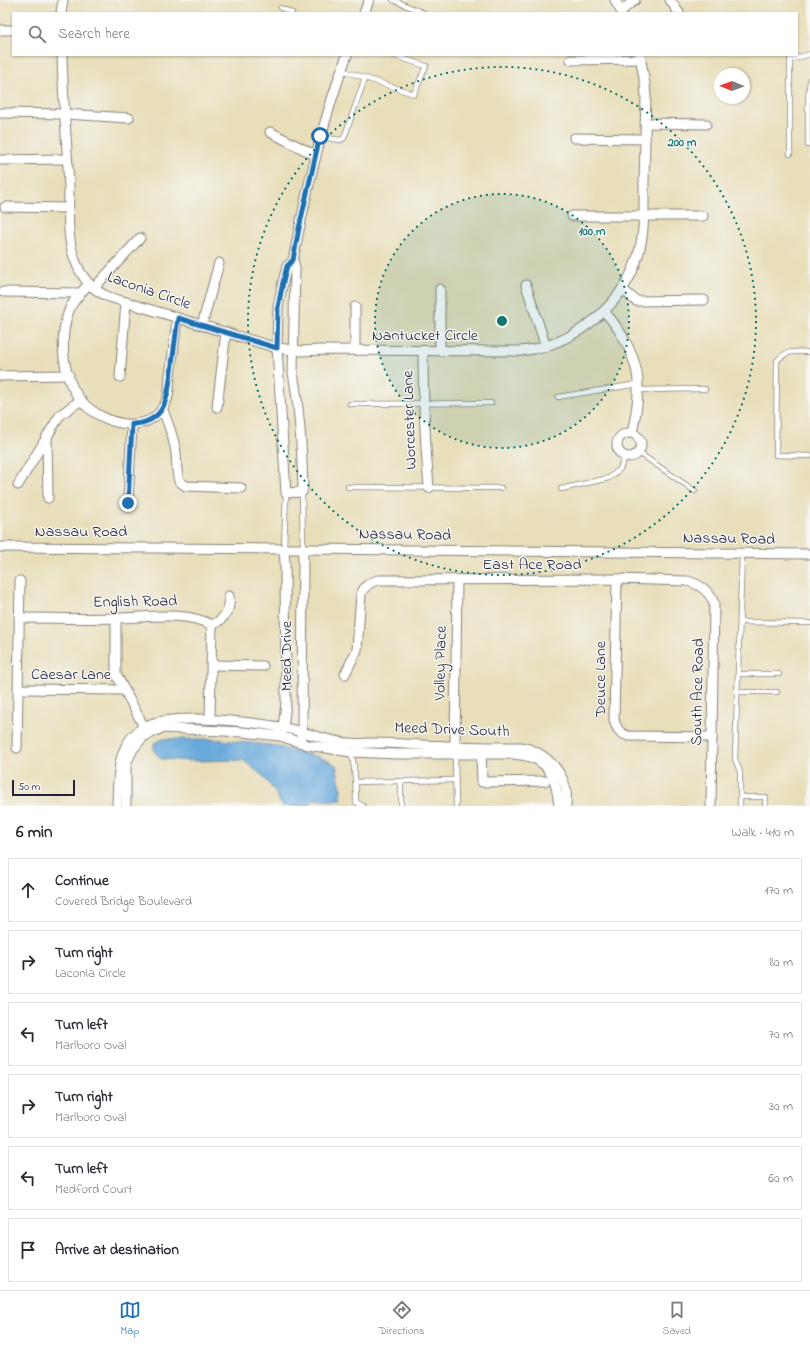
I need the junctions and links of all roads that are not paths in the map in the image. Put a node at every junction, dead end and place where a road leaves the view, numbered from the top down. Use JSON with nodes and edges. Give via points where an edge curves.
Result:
{"nodes":[{"id":1,"x":63,"y":0,"type":"edge"},
{"id":2,"x":369,"y":0,"type":"edge"},
{"id":3,"x":393,"y":0,"type":"edge"},
{"id":4,"x":615,"y":0,"type":"edge"},
{"id":5,"x":635,"y":0,"type":"edge"},
{"id":6,"x":670,"y":0,"type":"edge"},
{"id":7,"x":281,"y":8,"type":"dead end"},
{"id":8,"x":61,"y":12,"type":"edge"},
{"id":9,"x":290,"y":12,"type":"edge"},
{"id":10,"x":364,"y":12,"type":"edge"},
{"id":11,"x":422,"y":12,"type":"edge"},
{"id":12,"x":622,"y":12,"type":"edge"},
{"id":13,"x":678,"y":12,"type":"edge"},
{"id":14,"x":0,"y":30,"type":"edge"},
{"id":15,"x":12,"y":30,"type":"edge"},
{"id":16,"x":810,"y":54,"type":"edge"},
{"id":17,"x":62,"y":56,"type":"edge"},
{"id":18,"x":347,"y":56,"type":"edge"},
{"id":19,"x":395,"y":56,"type":"edge"},
{"id":20,"x":641,"y":57,"type":"edge"},
{"id":21,"x":571,"y":60,"type":"dead end"},
{"id":22,"x":341,"y":70,"type":"junction"},
{"id":23,"x":365,"y":78,"type":"junction"},
{"id":24,"x":810,"y":79,"type":"edge"},
{"id":25,"x":809,"y":100,"type":"edge"},
{"id":26,"x":0,"y":113,"type":"edge"},
{"id":27,"x":65,"y":114,"type":"junction"},
{"id":28,"x":129,"y":118,"type":"dead end"},
{"id":29,"x":809,"y":122,"type":"edge"},
{"id":30,"x":645,"y":123,"type":"junction"},
{"id":31,"x":706,"y":124,"type":"dead end"},
{"id":32,"x":270,"y":132,"type":"dead end"},
{"id":33,"x":320,"y":136,"type":"junction"},
{"id":34,"x":574,"y":138,"type":"dead end"},
{"id":35,"x":645,"y":138,"type":"junction"},
{"id":36,"x":809,"y":145,"type":"edge"},
{"id":37,"x":790,"y":154,"type":"dead end"},
{"id":38,"x":315,"y":155,"type":"junction"},
{"id":39,"x":67,"y":158,"type":"junction"},
{"id":40,"x":0,"y":160,"type":"edge"},
{"id":41,"x":5,"y":207,"type":"dead end"},
{"id":42,"x":68,"y":208,"type":"junction"},
{"id":43,"x":572,"y":216,"type":"dead end"},
{"id":44,"x":643,"y":216,"type":"junction"},
{"id":45,"x":703,"y":216,"type":"dead end"},
{"id":46,"x":140,"y":238,"type":"dead end"},
{"id":47,"x":293,"y":260,"type":"junction"},
{"id":48,"x":219,"y":263,"type":"dead end"},
{"id":49,"x":526,"y":285,"type":"dead end"},
{"id":50,"x":92,"y":286,"type":"junction"},
{"id":51,"x":440,"y":289,"type":"dead end"},
{"id":52,"x":622,"y":289,"type":"junction"},
{"id":53,"x":3,"y":292,"type":"dead end"},
{"id":54,"x":80,"y":293,"type":"junction"},
{"id":55,"x":704,"y":300,"type":"dead end"},
{"id":56,"x":126,"y":302,"type":"junction"},
{"id":57,"x":355,"y":307,"type":"dead end"},
{"id":58,"x":604,"y":311,"type":"junction"},
{"id":59,"x":178,"y":318,"type":"junction"},
{"id":60,"x":202,"y":325,"type":"junction"},
{"id":61,"x":226,"y":332,"type":"junction"},
{"id":62,"x":546,"y":347,"type":"junction"},
{"id":63,"x":277,"y":348,"type":"junction"},
{"id":64,"x":292,"y":350,"type":"junction"},
{"id":65,"x":355,"y":350,"type":"junction"},
{"id":66,"x":423,"y":351,"type":"junction"},
{"id":67,"x":440,"y":351,"type":"junction"},
{"id":68,"x":810,"y":352,"type":"edge"},
{"id":69,"x":69,"y":375,"type":"junction"},
{"id":70,"x":0,"y":376,"type":"edge"},
{"id":71,"x":120,"y":377,"type":"dead end"},
{"id":72,"x":638,"y":387,"type":"junction"},
{"id":73,"x":705,"y":389,"type":"dead end"},
{"id":74,"x":558,"y":397,"type":"dead end"},
{"id":75,"x":81,"y":400,"type":"junction"},
{"id":76,"x":424,"y":403,"type":"junction"},
{"id":77,"x":491,"y":403,"type":"dead end"},
{"id":78,"x":350,"y":404,"type":"dead end"},
{"id":79,"x":217,"y":407,"type":"dead end"},
{"id":80,"x":162,"y":408,"type":"junction"},
{"id":81,"x":132,"y":424,"type":"junction"},
{"id":82,"x":632,"y":433,"type":"junction"},
{"id":83,"x":47,"y":436,"type":"junction"},
{"id":84,"x":639,"y":453,"type":"junction"},
{"id":85,"x":810,"y":456,"type":"edge"},
{"id":86,"x":625,"y":457,"type":"junction"},
{"id":87,"x":18,"y":486,"type":"dead end"},
{"id":88,"x":348,"y":487,"type":"dead end"},
{"id":89,"x":241,"y":488,"type":"dead end"},
{"id":90,"x":429,"y":488,"type":"junction"},
{"id":91,"x":501,"y":488,"type":"dead end"},
{"id":92,"x":561,"y":489,"type":"dead end"},
{"id":93,"x":695,"y":491,"type":"dead end"},
{"id":94,"x":302,"y":492,"type":"junction"},
{"id":95,"x":286,"y":493,"type":"junction"},
{"id":96,"x":48,"y":498,"type":"dead end"},
{"id":97,"x":128,"y":503,"type":"dead end"},
{"id":98,"x":0,"y":547,"type":"edge"},
{"id":99,"x":284,"y":549,"type":"junction"},
{"id":100,"x":303,"y":549,"type":"junction"},
{"id":101,"x":742,"y":554,"type":"junction"},
{"id":102,"x":810,"y":554,"type":"edge"},
{"id":103,"x":617,"y":579,"type":"junction"},
{"id":104,"x":457,"y":580,"type":"junction"},
{"id":105,"x":20,"y":581,"type":"dead end"},
{"id":106,"x":698,"y":585,"type":"joint"},
{"id":107,"x":229,"y":596,"type":"dead end"},
{"id":108,"x":19,"y":618,"type":"junction"},
{"id":109,"x":116,"y":618,"type":"junction"},
{"id":110,"x":740,"y":622,"type":"junction"},
{"id":111,"x":810,"y":623,"type":"edge"},
{"id":112,"x":212,"y":625,"type":"junction"},
{"id":113,"x":212,"y":664,"type":"junction"},
{"id":114,"x":263,"y":666,"type":"dead end"},
{"id":115,"x":345,"y":674,"type":"dead end"},
{"id":116,"x":738,"y":674,"type":"junction"},
{"id":117,"x":779,"y":674,"type":"dead end"},
{"id":118,"x":19,"y":689,"type":"junction"},
{"id":119,"x":124,"y":690,"type":"junction"},
{"id":120,"x":737,"y":692,"type":"junction"},
{"id":121,"x":777,"y":692,"type":"dead end"},
{"id":122,"x":210,"y":719,"type":"junction"},
{"id":123,"x":144,"y":727,"type":"junction"},
{"id":124,"x":282,"y":732,"type":"junction"},
{"id":125,"x":302,"y":732,"type":"junction"},
{"id":126,"x":712,"y":737,"type":"junction"},
{"id":127,"x":300,"y":742,"type":"junction"},
{"id":128,"x":17,"y":748,"type":"dead end"},
{"id":129,"x":350,"y":748,"type":"junction"},
{"id":130,"x":455,"y":750,"type":"junction"},
{"id":131,"x":481,"y":750,"type":"junction"},
{"id":132,"x":456,"y":780,"type":"junction"},
{"id":133,"x":401,"y":781,"type":"junction"},
{"id":134,"x":545,"y":781,"type":"dead end"},
{"id":135,"x":356,"y":782,"type":"junction"},
{"id":136,"x":740,"y":797,"type":"junction"},
{"id":137,"x":117,"y":806,"type":"edge"},
{"id":138,"x":126,"y":806,"type":"edge"},
{"id":139,"x":363,"y":806,"type":"edge"},
{"id":140,"x":401,"y":806,"type":"edge"},
{"id":141,"x":456,"y":806,"type":"edge"},
{"id":142,"x":559,"y":806,"type":"edge"},
{"id":143,"x":566,"y":806,"type":"edge"},
{"id":144,"x":711,"y":806,"type":"edge"},
{"id":145,"x":740,"y":806,"type":"edge"},
{"id":146,"x":765,"y":806,"type":"edge"}],
"edges":[{"from":1,"to":8,"type":"street"},
{"from":2,"to":10,"type":"street"},
{"from":3,"to":11,"type":"lane"},
{"from":4,"to":12,"type":"street"},
{"from":5,"to":12,"type":"street"},
{"from":6,"to":13,"type":"street"},
{"from":7,"to":9,"type":"lane"},
{"from":14,"to":15,"type":"street"},
{"from":16,"to":37,"type":"lane","via":[[790,60]]},
{"from":17,"to":27,"type":"street","name":"Laconia Circle"},
{"from":18,"to":22,"type":"street"},
{"from":19,"to":23,"type":"lane","via":[[426,66],[414,94]]},
{"from":20,"to":21,"type":"street"},
{"from":20,"to":30,"type":"street","name":"Nantucket Circle","via":[[645,84]]},
{"from":22,"to":23,"type":"lane"},
{"from":22,"to":33,"type":"street"},
{"from":23,"to":33,"type":"lane","via":[[344,138],[338,140]]},
{"from":24,"to":25,"type":"lane"},
{"from":25,"to":29,"type":"lane"},
{"from":26,"to":27,"type":"street"},
{"from":27,"to":28,"type":"street"},
{"from":27,"to":39,"type":"street","name":"Laconia Circle"},
{"from":29,"to":36,"type":"lane"},
{"from":30,"to":31,"type":"street"},
{"from":30,"to":35,"type":"street","name":"Nantucket Circle"},
{"from":32,"to":38,"type":"street"},
{"from":33,"to":38,"type":"street"},
{"from":34,"to":35,"type":"street"},
{"from":35,"to":44,"type":"street","name":"Nantucket Circle"},
{"from":38,"to":47,"type":"street"},
{"from":39,"to":40,"type":"street"},
{"from":39,"to":42,"type":"street","name":"Laconia Circle"},
{"from":41,"to":42,"type":"street"},
{"from":42,"to":50,"type":"street","name":"Laconia Circle","via":[[69,235],[75,261]]},
{"from":43,"to":44,"type":"street"},
{"from":44,"to":45,"type":"street"},
{"from":44,"to":52,"type":"street","name":"Nantucket Circle","via":[[639,252]]},
{"from":46,"to":50,"type":"street"},
{"from":47,"to":63,"type":"street","via":[[287,266],[278,307]]},
{"from":47,"to":64,"type":"street","via":[[295,266]]},
{"from":48,"to":60,"type":"street"},
{"from":49,"to":62,"type":"street"},
{"from":50,"to":54,"type":"street"},
{"from":50,"to":56,"type":"street","name":"Laconia Circle","via":[[104,294]]},
{"from":51,"to":67,"type":"street"},
{"from":52,"to":55,"type":"street","via":[[636,300]]},
{"from":52,"to":58,"type":"street","name":"Nantucket Circle"},
{"from":53,"to":54,"type":"street"},
{"from":54,"to":69,"type":"street","via":[[70,308],[64,330],[64,350]]},
{"from":56,"to":59,"type":"street","name":"Laconia Circle"},
{"from":56,"to":71,"type":"street"},
{"from":57,"to":65,"type":"street"},
{"from":58,"to":62,"type":"street","name":"Nantucket Circle","via":[[575,334]]},
{"from":58,"to":72,"type":"street","via":[[622,334],[630,350]]},
{"from":59,"to":60,"type":"street","name":"Laconia Circle"},
{"from":59,"to":80,"type":"street","via":[[169,390]]},
{"from":60,"to":61,"type":"street","name":"Laconia Circle"},
{"from":61,"to":63,"type":"street","name":"Laconia Circle"},
{"from":61,"to":79,"type":"street"},
{"from":62,"to":67,"type":"street","name":"Nantucket Circle","via":[[522,352]]},
{"from":63,"to":64,"type":"street","name":"Laconia Circle"},
{"from":63,"to":95,"type":"street"},
{"from":64,"to":65,"type":"street","name":"Nantucket Circle"},
{"from":64,"to":94,"type":"street","via":[[301,439]]},
{"from":65,"to":66,"type":"street","name":"Nantucket Circle"},
{"from":66,"to":67,"type":"street","name":"Nantucket Circle"},
{"from":66,"to":76,"type":"street","name":"Worcester Lane"},
{"from":68,"to":85,"type":"lane","via":[[788,352],[777,361],[776,455]]},
{"from":69,"to":70,"type":"street"},
{"from":69,"to":75,"type":"street"},
{"from":72,"to":73,"type":"lane"},
{"from":72,"to":74,"type":"lane"},
{"from":72,"to":82,"type":"street"},
{"from":75,"to":81,"type":"street","via":[[103,418]]},
{"from":75,"to":83,"type":"street","via":[[60,415]]},
{"from":76,"to":77,"type":"lane"},
{"from":76,"to":78,"type":"lane"},
{"from":76,"to":90,"type":"street","name":"Worcester Lane","via":[[424,439]]},
{"from":80,"to":81,"type":"street","via":[[148,421]]},
{"from":80,"to":89,"type":"street","via":[[172,433],[179,481],[186,486]]},
{"from":81,"to":97,"type":"street"},
{"from":82,"to":84,"type":"street","via":[[641,441]]},
{"from":82,"to":86,"type":"street","via":[[624,434],[618,440],[619,452]]},
{"from":83,"to":87,"type":"street"},
{"from":83,"to":96,"type":"street"},
{"from":84,"to":86,"type":"street"},
{"from":84,"to":93,"type":"lane"},
{"from":86,"to":92,"type":"lane","via":[[620,469],[609,478]]},
{"from":88,"to":90,"type":"lane"},
{"from":90,"to":91,"type":"lane"},
{"from":94,"to":95,"type":"street"},
{"from":94,"to":100,"type":"lane"},
{"from":95,"to":99,"type":"lane"},
{"from":98,"to":99,"type":"street","name":"Nassau Road"},
{"from":99,"to":100,"type":"street","name":"Nassau Road"},
{"from":99,"to":124,"type":"street","name":"Meed Drive","via":[[286,703]]},
{"from":100,"to":101,"type":"street","name":"Nassau Road"},
{"from":100,"to":125,"type":"street","name":"Meed Drive"},
{"from":101,"to":102,"type":"street","name":"Nassau Road"},
{"from":101,"to":110,"type":"lane"},
{"from":103,"to":104,"type":"street","name":"East Ace Road"},
{"from":103,"to":106,"type":"street","name":"East Ace Road","via":[[687,581]]},
{"from":103,"to":126,"type":"street","name":"Deuce Lane","via":[[614,719],[618,730],[628,736]]},
{"from":104,"to":115,"type":"street","name":"East Ace Road","via":[[378,580],[367,584],[361,594],[357,650]]},
{"from":104,"to":130,"type":"street","name":"Volley Place"},
{"from":105,"to":108,"type":"street"},
{"from":106,"to":126,"type":"street","name":"South Ace Road","via":[[708,593],[714,603]]},
{"from":107,"to":112,"type":"street","via":[[226,614],[223,619]]},
{"from":108,"to":109,"type":"street","name":"English Road"},
{"from":108,"to":118,"type":"street"},
{"from":109,"to":112,"type":"street","name":"English Road","via":[[185,616]]},
{"from":109,"to":119,"type":"street","via":[[116,674]]},
{"from":110,"to":111,"type":"lane"},
{"from":110,"to":116,"type":"lane"},
{"from":112,"to":113,"type":"street"},
{"from":113,"to":114,"type":"street"},
{"from":113,"to":122,"type":"street"},
{"from":116,"to":117,"type":"lane"},
{"from":116,"to":120,"type":"lane"},
{"from":118,"to":119,"type":"street","name":"Caesar Lane"},
{"from":118,"to":128,"type":"street"},
{"from":119,"to":123,"type":"street"},
{"from":120,"to":121,"type":"lane"},
{"from":120,"to":136,"type":"lane","via":[[735,759],[740,772]]},
{"from":122,"to":123,"type":"street","via":[[162,720]]},
{"from":122,"to":124,"type":"street","via":[[260,724]]},
{"from":123,"to":137,"type":"street","via":[[135,733],[126,745],[118,769]]},
{"from":124,"to":125,"type":"street","name":"Meed Drive South"},
{"from":124,"to":127,"type":"street"},
{"from":124,"to":138,"type":"street","via":[[162,728],[143,737],[132,749],[126,764]]},
{"from":125,"to":127,"type":"street","name":"Meed Drive"},
{"from":125,"to":129,"type":"street","name":"Meed Drive South"},
{"from":126,"to":144,"type":"street","name":"South Ace Road"},
{"from":127,"to":129,"type":"street","name":"Meed Drive South","via":[[320,747]]},
{"from":129,"to":130,"type":"street","name":"Meed Drive South","via":[[373,743]]},
{"from":129,"to":135,"type":"lane"},
{"from":130,"to":131,"type":"street","name":"Meed Drive South"},
{"from":130,"to":132,"type":"lane"},
{"from":131,"to":134,"type":"street","via":[[482,782]]},
{"from":131,"to":142,"type":"street","name":"Meed Drive South","via":[[530,757],[542,763],[553,776]]},
{"from":131,"to":143,"type":"street","name":"Meed Drive South","via":[[521,747],[539,752],[558,770],[566,790]]},
{"from":132,"to":133,"type":"lane"},
{"from":132,"to":141,"type":"lane"},
{"from":133,"to":135,"type":"lane"},
{"from":133,"to":140,"type":"lane"},
{"from":135,"to":139,"type":"lane","via":[[356,802]]},
{"from":136,"to":145,"type":"lane"},
{"from":136,"to":146,"type":"lane","via":[[766,797]]}]}
